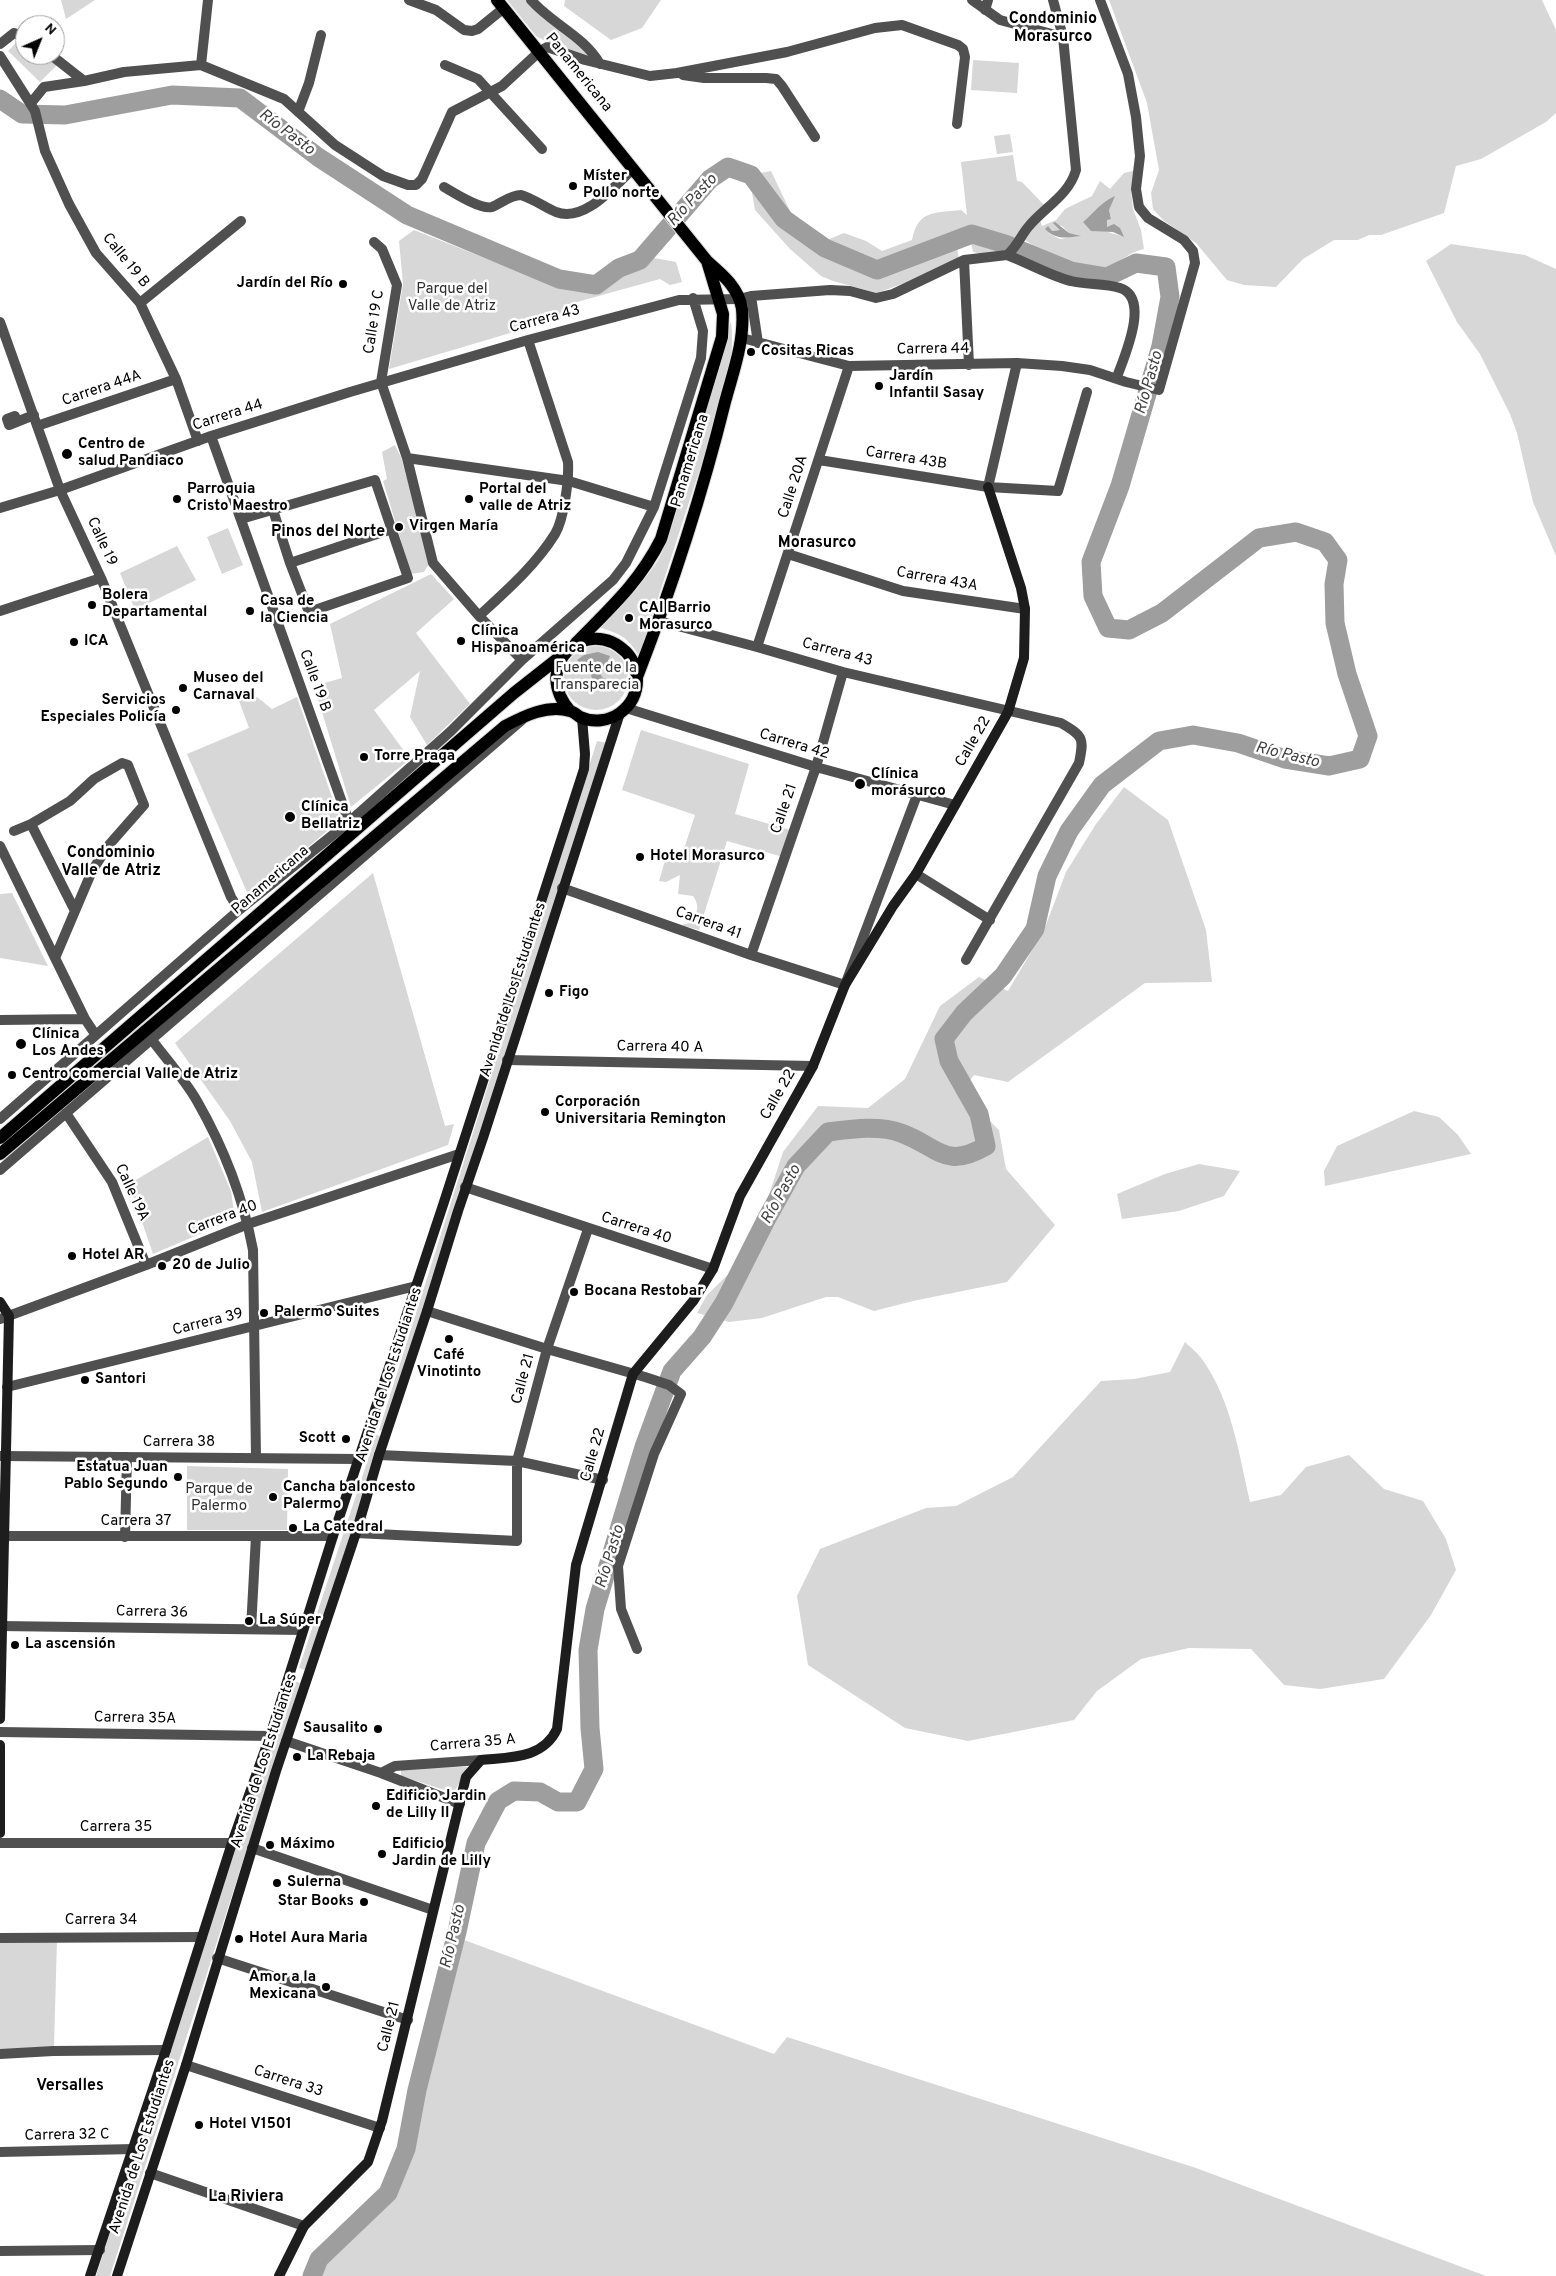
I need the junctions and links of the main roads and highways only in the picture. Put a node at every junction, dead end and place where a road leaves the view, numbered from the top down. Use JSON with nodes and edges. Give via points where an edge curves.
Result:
{"nodes":[{"id":1,"x":501,"y":4,"type":"edge"},
{"id":2,"x":707,"y":261,"type":"junction"},
{"id":3,"x":988,"y":487,"type":"road end"},
{"id":4,"x":570,"y":649,"type":"junction"},
{"id":5,"x":637,"y":677,"type":"junction"},
{"id":6,"x":623,"y":710,"type":"junction"},
{"id":7,"x":570,"y":711,"type":"junction"},
{"id":8,"x":582,"y":718,"type":"junction"},
{"id":9,"x":0,"y":1138,"type":"edge"},
{"id":10,"x":0,"y":1154,"type":"edge"},
{"id":11,"x":0,"y":1302,"type":"edge"},
{"id":12,"x":4,"y":1318,"type":"edge"},
{"id":13,"x":374,"y":1410,"type":"junction"},
{"id":14,"x":392,"y":1414,"type":"junction"},
{"id":15,"x":2,"y":1456,"type":"edge"},
{"id":16,"x":2,"y":1536,"type":"edge"},
{"id":17,"x":1,"y":1626,"type":"edge"},
{"id":18,"x":293,"y":1663,"type":"junction"},
{"id":19,"x":309,"y":1675,"type":"junction"},
{"id":20,"x":0,"y":1711,"type":"edge"},
{"id":21,"x":0,"y":1719,"type":"edge"},
{"id":22,"x":557,"y":1729,"type":"joint"},
{"id":23,"x":0,"y":1745,"type":"edge"},
{"id":24,"x":481,"y":1760,"type":"joint"},
{"id":25,"x":1,"y":1791,"type":"edge"},
{"id":26,"x":246,"y":1804,"type":"junction"},
{"id":27,"x":264,"y":1810,"type":"junction"},
{"id":28,"x":0,"y":1833,"type":"edge"},
{"id":29,"x":90,"y":2276,"type":"edge"},
{"id":30,"x":117,"y":2276,"type":"edge"},
{"id":31,"x":279,"y":2276,"type":"edge"}],
"edges":[{"from":1,"to":2,"type":"main road","name":"Panamericana"},
{"from":2,"to":4,"type":"main road","name":"Panamericana","via":[[723,314],[722,337],[661,539],[649,563],[631,587]]},
{"from":2,"to":5,"type":"main road","name":"Panamericana","via":[[745,297],[742,338],[716,439]]},
{"from":3,"to":22,"type":"main road","name":"Calle 22","via":[[1022,588],[1025,609],[1024,658],[1008,712],[916,874],[845,985],[813,1066],[740,1196],[713,1269],[694,1300],[633,1374],[576,1565]]},
{"from":4,"to":5,"type":"main road","via":[[585,640],[609,641],[629,654]]},
{"from":4,"to":7,"type":"main road","via":[[558,664],[555,676],[556,689]]},
{"from":4,"to":9,"type":"main road","name":"Panamericana","via":[[456,736]]},
{"from":5,"to":6,"type":"main road","via":[[635,693]]},
{"from":6,"to":8,"type":"main road","via":[[608,719]]},
{"from":6,"to":14,"type":"main road","name":"Avenida de Los Estudiantes"},
{"from":7,"to":8,"type":"main road"},
{"from":7,"to":10,"type":"main road","via":[[527,714],[505,726],[304,901]]},
{"from":8,"to":13,"type":"main road","name":"Avenida de Los Estudiantes","via":[[584,769]]},
{"from":11,"to":12,"type":"main road"},
{"from":12,"to":15,"type":"main road","via":[[7,1387]]},
{"from":13,"to":14,"type":"main road","via":[[384,1404],[391,1408]]},
{"from":13,"to":18,"type":"main road","name":"Avenida de Los Estudiantes"},
{"from":14,"to":19,"type":"main road","name":"Avenida de Los Estudiantes"},
{"from":15,"to":16,"type":"main road"},
{"from":16,"to":17,"type":"main road"},
{"from":17,"to":20,"type":"main road"},
{"from":18,"to":19,"type":"main road","via":[[296,1677],[301,1679]]},
{"from":18,"to":26,"type":"main road","name":"Avenida de Los Estudiantes"},
{"from":19,"to":27,"type":"main road","name":"Avenida de Los Estudiantes"},
{"from":20,"to":21,"type":"main road"},
{"from":22,"to":24,"type":"main road","name":"Carrera 35 A","via":[[553,1738],[537,1751]]},
{"from":23,"to":25,"type":"main road"},
{"from":24,"to":31,"type":"main road","name":"Calle 21","via":[[466,1777],[408,2020],[368,2162],[304,2226]]},
{"from":25,"to":28,"type":"main road"},
{"from":26,"to":27,"type":"main road","via":[[254,1803]]},
{"from":26,"to":29,"type":"main road","name":"Avenida de Los Estudiantes"},
{"from":27,"to":30,"type":"main road","name":"Avenida de Los Estudiantes"}]}
